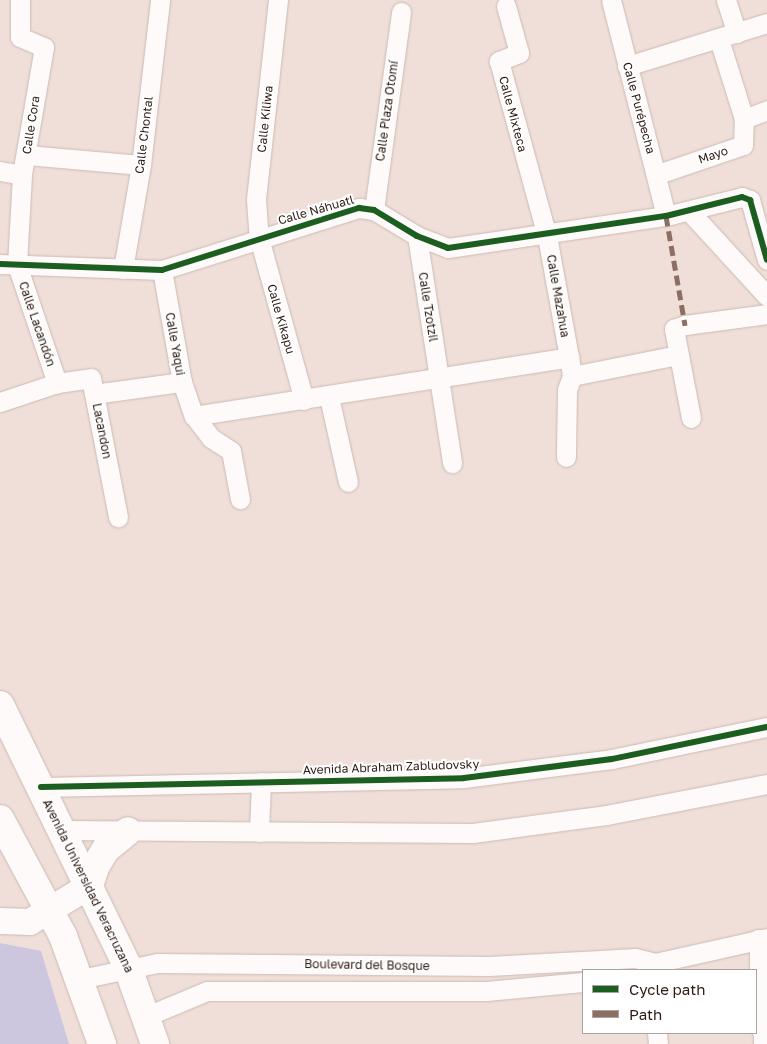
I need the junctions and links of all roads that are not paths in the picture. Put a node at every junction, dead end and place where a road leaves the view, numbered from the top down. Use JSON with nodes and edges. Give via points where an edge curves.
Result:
{"nodes":[{"id":1,"x":20,"y":0,"type":"edge"},
{"id":2,"x":160,"y":0,"type":"edge"},
{"id":3,"x":278,"y":0,"type":"edge"},
{"id":4,"x":611,"y":0,"type":"edge"},
{"id":5,"x":726,"y":0,"type":"edge"},
{"id":6,"x":506,"y":6,"type":"dead end"},
{"id":7,"x":401,"y":12,"type":"dead end"},
{"id":8,"x":767,"y":23,"type":"edge"},
{"id":9,"x":737,"y":33,"type":"junction"},
{"id":10,"x":718,"y":39,"type":"junction"},
{"id":11,"x":627,"y":66,"type":"junction"},
{"id":12,"x":767,"y":110,"type":"edge"},
{"id":13,"x":744,"y":119,"type":"junction"},
{"id":14,"x":27,"y":155,"type":"junction"},
{"id":15,"x":141,"y":165,"type":"junction"},
{"id":16,"x":0,"y":171,"type":"edge"},
{"id":17,"x":658,"y":174,"type":"junction"},
{"id":18,"x":22,"y":175,"type":"junction"},
{"id":19,"x":374,"y":210,"type":"junction"},
{"id":20,"x":689,"y":211,"type":"junction"},
{"id":21,"x":666,"y":216,"type":"junction"},
{"id":22,"x":416,"y":236,"type":"junction"},
{"id":23,"x":547,"y":236,"type":"junction"},
{"id":24,"x":259,"y":238,"type":"junction"},
{"id":25,"x":767,"y":260,"type":"edge"},
{"id":26,"x":8,"y":265,"type":"edge"},
{"id":27,"x":123,"y":269,"type":"junction"},
{"id":28,"x":162,"y":270,"type":"junction"},
{"id":29,"x":767,"y":296,"type":"edge"},
{"id":30,"x":767,"y":314,"type":"edge"},
{"id":31,"x":678,"y":355,"type":"junction"},
{"id":32,"x":569,"y":357,"type":"junction"},
{"id":33,"x":572,"y":376,"type":"junction"},
{"id":34,"x":440,"y":378,"type":"junction"},
{"id":35,"x":182,"y":382,"type":"junction"},
{"id":36,"x":58,"y":383,"type":"junction"},
{"id":37,"x":94,"y":394,"type":"junction"},
{"id":38,"x":329,"y":396,"type":"junction"},
{"id":39,"x":304,"y":400,"type":"junction"},
{"id":40,"x":0,"y":402,"type":"edge"},
{"id":41,"x":194,"y":416,"type":"junction"},
{"id":42,"x":691,"y":418,"type":"dead end"},
{"id":43,"x":566,"y":457,"type":"dead end"},
{"id":44,"x":452,"y":464,"type":"dead end"},
{"id":45,"x":348,"y":482,"type":"dead end"},
{"id":46,"x":240,"y":498,"type":"dead end"},
{"id":47,"x":118,"y":517,"type":"dead end"},
{"id":48,"x":0,"y":705,"type":"edge"},
{"id":49,"x":767,"y":728,"type":"edge"},
{"id":50,"x":261,"y":782,"type":"junction"},
{"id":51,"x":767,"y":784,"type":"edge"},
{"id":52,"x":41,"y":787,"type":"junction"},
{"id":53,"x":0,"y":819,"type":"edge"},
{"id":54,"x":61,"y":830,"type":"junction"},
{"id":55,"x":128,"y":831,"type":"junction"},
{"id":56,"x":259,"y":832,"type":"junction"},
{"id":57,"x":89,"y":886,"type":"junction"},
{"id":58,"x":50,"y":913,"type":"junction"},
{"id":59,"x":0,"y":920,"type":"edge"},
{"id":60,"x":763,"y":938,"type":"edge"},
{"id":61,"x":204,"y":964,"type":"junction"},
{"id":62,"x":128,"y":968,"type":"junction"},
{"id":63,"x":652,"y":968,"type":"edge"},
{"id":64,"x":80,"y":979,"type":"junction"},
{"id":65,"x":582,"y":982,"type":"edge"},
{"id":66,"x":206,"y":991,"type":"junction"},
{"id":67,"x":147,"y":1016,"type":"junction"},
{"id":68,"x":102,"y":1044,"type":"edge"},
{"id":69,"x":155,"y":1044,"type":"edge"},
{"id":70,"x":763,"y":1044,"type":"edge"}],
"edges":[{"from":1,"to":14,"type":"street","name":"Calle Cora","via":[[20,37],[44,47]]},
{"from":2,"to":15,"type":"street","name":"Calle Chontal"},
{"from":3,"to":24,"type":"street","name":"Calle Kiliwa","via":[[256,199]]},
{"from":4,"to":11,"type":"street","name":"Calle Purépecha"},
{"from":5,"to":9,"type":"street"},
{"from":6,"to":23,"type":"street","name":"Calle Mixteca","via":[[519,53],[498,61]]},
{"from":7,"to":19,"type":"street","name":"Calle Plaza Otomí"},
{"from":8,"to":9,"type":"street"},
{"from":9,"to":10,"type":"street"},
{"from":10,"to":11,"type":"street"},
{"from":10,"to":13,"type":"street"},
{"from":11,"to":17,"type":"street","name":"Calle Purépecha"},
{"from":12,"to":13,"type":"street"},
{"from":13,"to":17,"type":"street","name":"Mayo","via":[[744,145]]},
{"from":14,"to":15,"type":"street"},
{"from":14,"to":18,"type":"street","name":"Calle Cora"},
{"from":15,"to":27,"type":"street","name":"Calle Chontal"},
{"from":16,"to":18,"type":"street"},
{"from":17,"to":21,"type":"street","name":"Calle Purépecha"},
{"from":18,"to":26,"type":"street","name":"Calle Cora"},
{"from":19,"to":22,"type":"street","name":"Calle Náhuatl"},
{"from":19,"to":24,"type":"street","name":"Calle Náhuatl","via":[[359,208]]},
{"from":20,"to":21,"type":"street","name":"Calle Náhuatl"},
{"from":20,"to":25,"type":"street","name":"Calle Náhuatl","via":[[742,197],[750,200]]},
{"from":20,"to":29,"type":"street"},
{"from":21,"to":23,"type":"street","name":"Calle Náhuatl"},
{"from":22,"to":23,"type":"street","name":"Calle Náhuatl","via":[[448,248]]},
{"from":22,"to":34,"type":"street","name":"Calle Tzotzil"},
{"from":23,"to":32,"type":"street","name":"Calle Mazahua"},
{"from":24,"to":28,"type":"street","name":"Calle Náhuatl"},
{"from":24,"to":39,"type":"street","name":"Calle Kikapu"},
{"from":26,"to":27,"type":"street","name":"Calle Náhuatl"},
{"from":26,"to":36,"type":"street","name":"Calle Lacandón"},
{"from":27,"to":28,"type":"street","name":"Calle Náhuatl"},
{"from":28,"to":35,"type":"street","name":"Calle Yaqui"},
{"from":30,"to":31,"type":"street","via":[[685,325],[674,330]]},
{"from":31,"to":33,"type":"street"},
{"from":31,"to":42,"type":"street"},
{"from":32,"to":33,"type":"street","name":"Calle Mazahua"},
{"from":32,"to":34,"type":"street"},
{"from":33,"to":43,"type":"street","via":[[567,390]]},
{"from":34,"to":38,"type":"street"},
{"from":34,"to":44,"type":"street","name":"Calle Tzotzil"},
{"from":35,"to":37,"type":"street"},
{"from":35,"to":41,"type":"street","name":"Calle Yaqui"},
{"from":36,"to":37,"type":"street","name":"Lacandon","via":[[90,378]]},
{"from":36,"to":40,"type":"street"},
{"from":37,"to":47,"type":"street","name":"Lacandon"},
{"from":38,"to":39,"type":"street"},
{"from":38,"to":45,"type":"street"},
{"from":39,"to":41,"type":"street"},
{"from":41,"to":46,"type":"street","name":"Calle Yaqui","via":[[212,438],[231,451]]},
{"from":48,"to":52,"type":"main road","name":"Avenida Universidad Veracruzana"},
{"from":49,"to":50,"type":"street","name":"Avenida Abraham Zabludovsky","via":[[612,759],[464,778]]},
{"from":50,"to":52,"type":"street","name":"Avenida Abraham Zabludovsky"},
{"from":50,"to":56,"type":"street"},
{"from":51,"to":56,"type":"street","via":[[606,815],[473,833]]},
{"from":52,"to":54,"type":"main road","name":"Avenida Universidad Veracruzana"},
{"from":53,"to":58,"type":"main road"},
{"from":54,"to":55,"type":"street"},
{"from":54,"to":57,"type":"main road","name":"Avenida Universidad Veracruzana"},
{"from":55,"to":56,"type":"street"},
{"from":55,"to":57,"type":"main road","via":[[106,849]]},
{"from":57,"to":58,"type":"main road"},
{"from":57,"to":62,"type":"main road","name":"Avenida Universidad Veracruzana"},
{"from":58,"to":59,"type":"main road","via":[[30,922]]},
{"from":58,"to":64,"type":"main road"},
{"from":60,"to":63,"type":"street","name":"Boulevard del Bosque"},
{"from":60,"to":70,"type":"street"},
{"from":61,"to":62,"type":"street","name":"Boulevard del Bosque","via":[[157,963]]},
{"from":61,"to":63,"type":"street","name":"Boulevard del Bosque","via":[[489,966],[635,958]]},
{"from":61,"to":66,"type":"street"},
{"from":62,"to":64,"type":"street","name":"Boulevard del Bosque"},
{"from":62,"to":67,"type":"main road","name":"Avenida Universidad Veracruzana"},
{"from":64,"to":68,"type":"main road"},
{"from":65,"to":66,"type":"street","name":"Boulevard del Bosque","via":[[486,991]]},
{"from":66,"to":67,"type":"street","name":"Boulevard del Bosque"},
{"from":67,"to":69,"type":"main road","name":"Avenida Universidad Veracruzana"}]}
